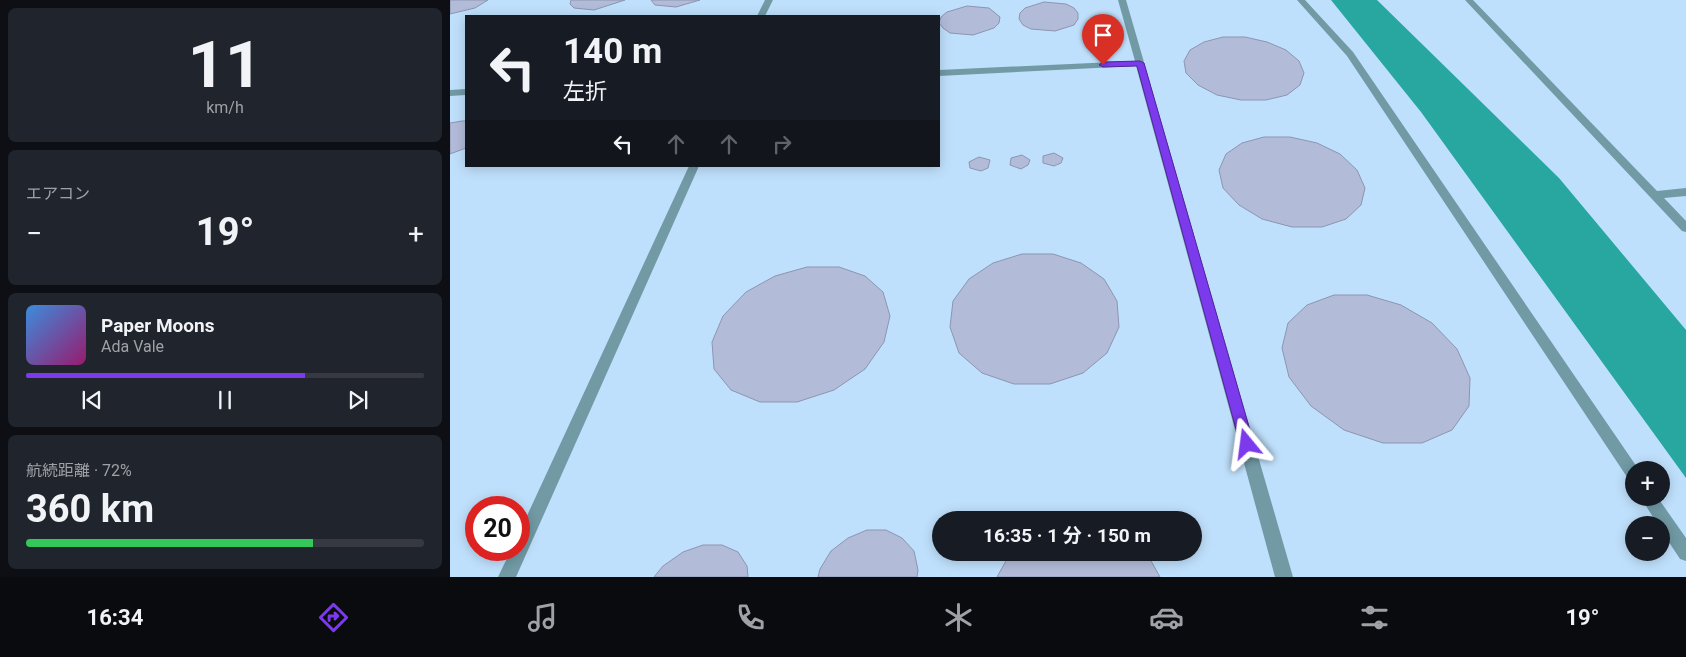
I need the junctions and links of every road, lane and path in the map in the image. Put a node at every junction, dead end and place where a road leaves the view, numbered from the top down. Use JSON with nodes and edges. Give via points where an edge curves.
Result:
{"nodes":[{"id":1,"x":769,"y":0,"type":"edge"},
{"id":2,"x":1122,"y":0,"type":"edge"},
{"id":3,"x":1301,"y":0,"type":"edge"},
{"id":4,"x":1469,"y":0,"type":"edge"},
{"id":5,"x":762,"y":15,"type":"edge"},
{"id":6,"x":1140,"y":63,"type":"junction"},
{"id":7,"x":940,"y":73,"type":"edge"},
{"id":8,"x":465,"y":92,"type":"edge"},
{"id":9,"x":450,"y":93,"type":"edge"},
{"id":10,"x":694,"y":167,"type":"edge"},
{"id":11,"x":1686,"y":192,"type":"edge"},
{"id":12,"x":1653,"y":194,"type":"junction"},
{"id":13,"x":1686,"y":228,"type":"edge"},
{"id":14,"x":1625,"y":462,"type":"edge"},
{"id":15,"x":1654,"y":506,"type":"edge"},
{"id":16,"x":1686,"y":553,"type":"edge"},
{"id":17,"x":507,"y":577,"type":"edge"},
{"id":18,"x":1284,"y":577,"type":"edge"}],
"edges":[{"from":1,"to":5,"type":"lane"},
{"from":2,"to":6,"type":"lane"},
{"from":3,"to":14,"type":"lane","via":[[1350,54]]},
{"from":4,"to":12,"type":"lane"},
{"from":6,"to":7,"type":"lane"},
{"from":6,"to":18,"type":"lane"},
{"from":8,"to":9,"type":"lane"},
{"from":10,"to":17,"type":"lane"},
{"from":11,"to":12,"type":"lane"},
{"from":12,"to":13,"type":"lane"},
{"from":15,"to":16,"type":"lane"}]}
